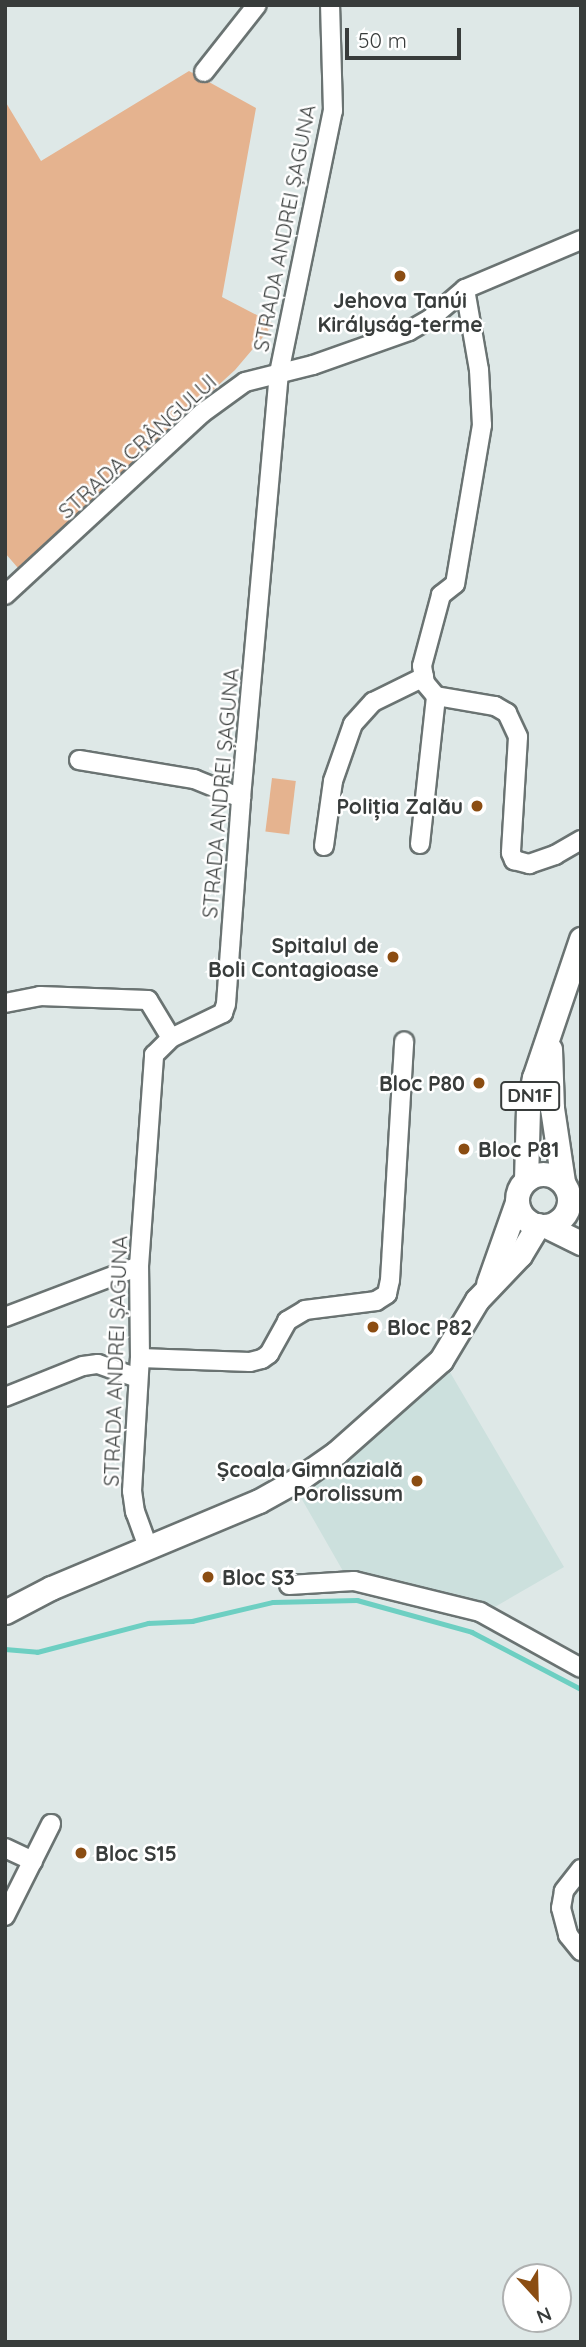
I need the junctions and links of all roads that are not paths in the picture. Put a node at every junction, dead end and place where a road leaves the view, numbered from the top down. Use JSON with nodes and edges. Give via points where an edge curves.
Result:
{"nodes":[{"id":1,"x":257,"y":5,"type":"edge"},
{"id":2,"x":330,"y":5,"type":"edge"},
{"id":3,"x":204,"y":72,"type":"dead end"},
{"id":4,"x":581,"y":240,"type":"edge"},
{"id":5,"x":465,"y":289,"type":"junction"},
{"id":6,"x":279,"y":373,"type":"junction"},
{"id":7,"x":5,"y":595,"type":"edge"},
{"id":8,"x":424,"y":677,"type":"junction"},
{"id":9,"x":436,"y":696,"type":"junction"},
{"id":10,"x":79,"y":760,"type":"dead end"},
{"id":11,"x":241,"y":798,"type":"junction"},
{"id":12,"x":581,"y":839,"type":"edge"},
{"id":13,"x":420,"y":844,"type":"dead end"},
{"id":14,"x":324,"y":846,"type":"dead end"},
{"id":15,"x":581,"y":939,"type":"edge"},
{"id":16,"x":5,"y":1003,"type":"edge"},
{"id":17,"x":553,"y":1016,"type":"junction"},
{"id":18,"x":171,"y":1038,"type":"junction"},
{"id":19,"x":404,"y":1041,"type":"dead end"},
{"id":20,"x":526,"y":1180,"type":"junction"},
{"id":21,"x":571,"y":1198,"type":"edge"},
{"id":22,"x":517,"y":1202,"type":"junction"},
{"id":23,"x":542,"y":1225,"type":"junction"},
{"id":24,"x":581,"y":1243,"type":"edge"},
{"id":25,"x":139,"y":1266,"type":"junction"},
{"id":26,"x":487,"y":1287,"type":"junction"},
{"id":27,"x":5,"y":1317,"type":"edge"},
{"id":28,"x":140,"y":1358,"type":"junction"},
{"id":29,"x":138,"y":1378,"type":"junction"},
{"id":30,"x":5,"y":1397,"type":"edge"},
{"id":31,"x":148,"y":1547,"type":"junction"},
{"id":32,"x":289,"y":1585,"type":"dead end"},
{"id":33,"x":5,"y":1612,"type":"edge"},
{"id":34,"x":581,"y":1668,"type":"edge"},
{"id":35,"x":51,"y":1824,"type":"dead end"},
{"id":36,"x":5,"y":1848,"type":"edge"},
{"id":37,"x":33,"y":1861,"type":"junction"},
{"id":38,"x":581,"y":1869,"type":"edge"},
{"id":39,"x":5,"y":1916,"type":"edge"},
{"id":40,"x":581,"y":1951,"type":"edge"}],
"edges":[{"from":1,"to":3,"type":"street"},
{"from":2,"to":6,"type":"street","name":"STRADA ANDREI ȘAGUNA","via":[[333,111]]},
{"from":4,"to":5,"type":"street","name":"STRADA CRÂNGULUI"},
{"from":5,"to":6,"type":"street","name":"STRADA CRÂNGULUI","via":[[410,331]]},
{"from":5,"to":8,"type":"street","via":[[482,425],[455,584],[441,595],[422,666]]},
{"from":6,"to":7,"type":"street","name":"STRADA CRÂNGULUI","via":[[245,382],[201,414]]},
{"from":6,"to":11,"type":"street","name":"STRADA ANDREI ȘAGUNA"},
{"from":8,"to":9,"type":"street"},
{"from":8,"to":14,"type":"street","via":[[373,702],[353,724],[332,781]]},
{"from":9,"to":12,"type":"street","via":[[495,706],[507,713],[518,737],[514,860],[529,864]]},
{"from":9,"to":13,"type":"street"},
{"from":10,"to":11,"type":"street","via":[[194,779]]},
{"from":11,"to":18,"type":"street","name":"STRADA ANDREI ȘAGUNA","via":[[226,1004],[223,1013]]},
{"from":15,"to":17,"type":"main road","number":"DN1F"},
{"from":16,"to":18,"type":"street","via":[[40,996],[148,1000]]},
{"from":17,"to":20,"type":"main road","number":"DN1F","via":[[528,1108]]},
{"from":17,"to":21,"type":"main road","number":"DN1F","via":[[551,1090]]},
{"from":18,"to":25,"type":"street","name":"STRADA ANDREI ȘAGUNA","via":[[154,1055]]},
{"from":19,"to":28,"type":"street","via":[[387,1294],[376,1301],[305,1310],[287,1321],[262,1359]]},
{"from":20,"to":21,"type":"main road","via":[[549,1174]]},
{"from":20,"to":22,"type":"main road","number":"DN1F"},
{"from":21,"to":23,"type":"main road","via":[[566,1213],[554,1223]]},
{"from":22,"to":23,"type":"main road","via":[[524,1217]]},
{"from":22,"to":26,"type":"main road"},
{"from":23,"to":24,"type":"main road"},
{"from":23,"to":26,"type":"main road","via":[[515,1261]]},
{"from":25,"to":27,"type":"street"},
{"from":25,"to":28,"type":"street","name":"STRADA ANDREI ȘAGUNA"},
{"from":26,"to":31,"type":"main road","via":[[441,1360],[336,1453],[259,1501]]},
{"from":28,"to":29,"type":"street","name":"STRADA ANDREI ȘAGUNA"},
{"from":29,"to":30,"type":"street","via":[[90,1365]]},
{"from":29,"to":31,"type":"street","name":"STRADA ANDREI ȘAGUNA","via":[[132,1491]]},
{"from":31,"to":33,"type":"main road"},
{"from":32,"to":34,"type":"street","via":[[354,1581],[480,1612]]},
{"from":35,"to":37,"type":"street"},
{"from":36,"to":37,"type":"street"},
{"from":37,"to":39,"type":"street"},
{"from":38,"to":40,"type":"street","via":[[564,1891],[561,1908],[568,1934]]}]}
